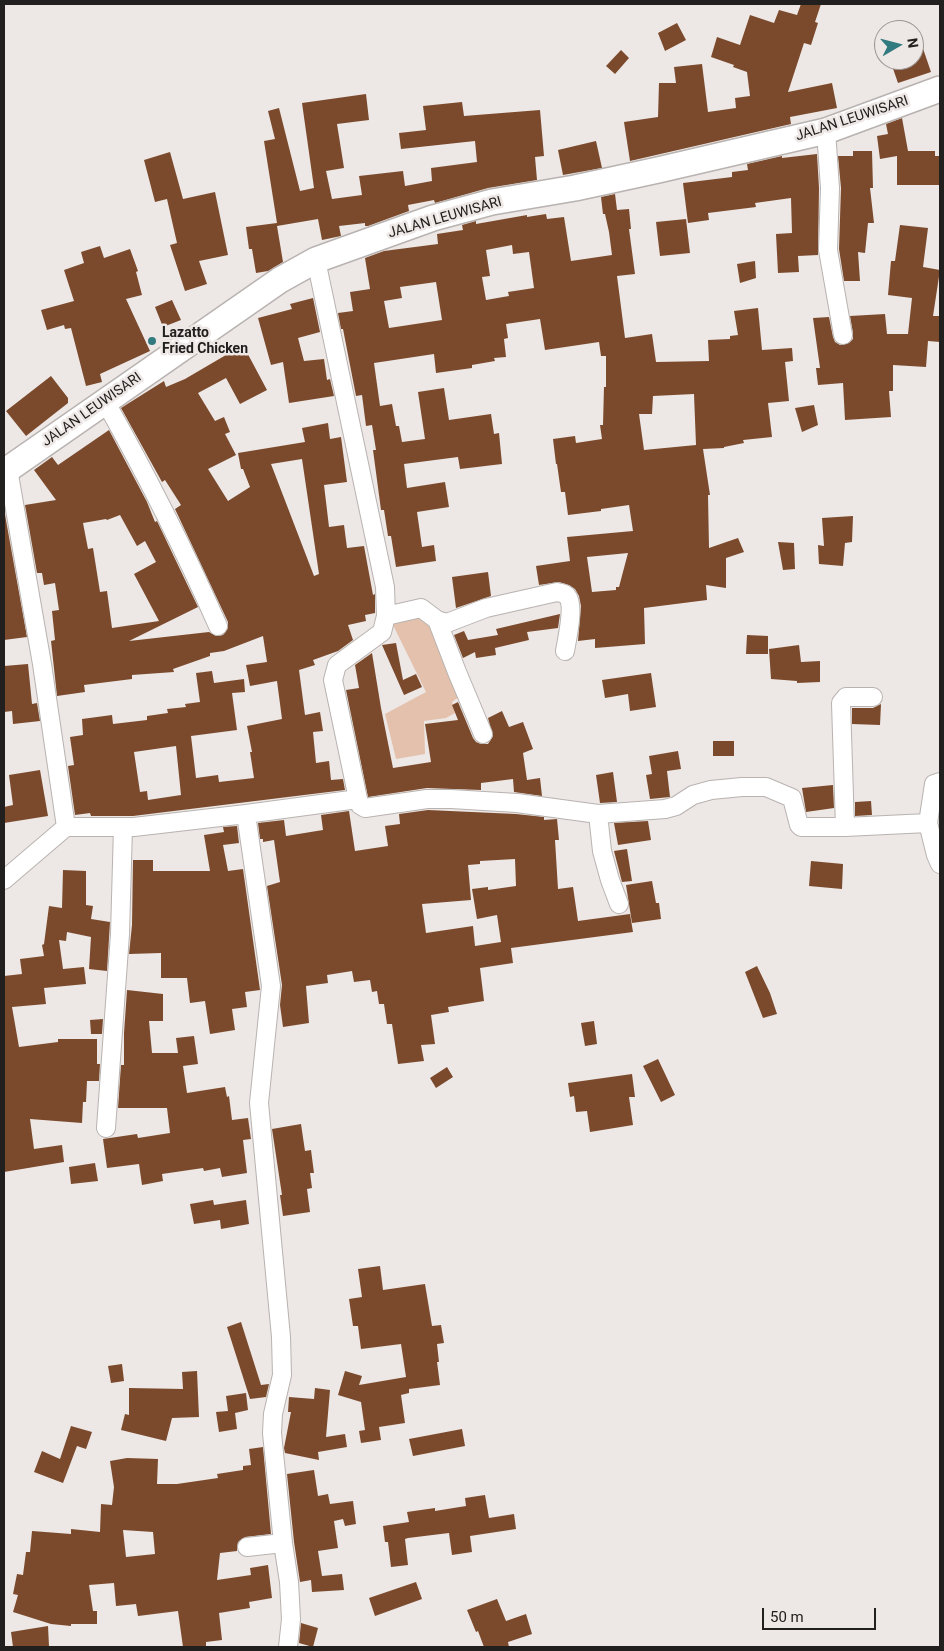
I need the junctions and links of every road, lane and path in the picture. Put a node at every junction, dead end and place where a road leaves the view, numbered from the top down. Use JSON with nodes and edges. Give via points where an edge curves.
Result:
{"nodes":[{"id":1,"x":940,"y":89,"type":"edge"},
{"id":2,"x":826,"y":131,"type":"junction"},
{"id":3,"x":316,"y":260,"type":"junction"},
{"id":4,"x":843,"y":335,"type":"dead end"},
{"id":5,"x":105,"y":401,"type":"junction"},
{"id":6,"x":6,"y":470,"type":"edge"},
{"id":7,"x":386,"y":616,"type":"junction"},
{"id":8,"x":437,"y":620,"type":"junction"},
{"id":9,"x":218,"y":626,"type":"dead end"},
{"id":10,"x":565,"y":651,"type":"dead end"},
{"id":11,"x":873,"y":697,"type":"dead end"},
{"id":12,"x":483,"y":734,"type":"dead end"},
{"id":13,"x":940,"y":782,"type":"edge"},
{"id":14,"x":358,"y":799,"type":"junction"},
{"id":15,"x":246,"y":814,"type":"junction"},
{"id":16,"x":598,"y":814,"type":"junction"},
{"id":17,"x":928,"y":823,"type":"junction"},
{"id":18,"x":66,"y":827,"type":"junction"},
{"id":19,"x":124,"y":827,"type":"junction"},
{"id":20,"x":845,"y":827,"type":"junction"},
{"id":21,"x":940,"y":864,"type":"edge"},
{"id":22,"x":4,"y":880,"type":"edge"},
{"id":23,"x":620,"y":904,"type":"dead end"},
{"id":24,"x":106,"y":1128,"type":"dead end"},
{"id":25,"x":283,"y":1543,"type":"junction"},
{"id":26,"x":247,"y":1547,"type":"dead end"},
{"id":27,"x":288,"y":1647,"type":"edge"}],
"edges":[{"from":1,"to":2,"type":"main road","name":"JALAN LEUWISARI"},
{"from":2,"to":3,"type":"main road","name":"JALAN LEUWISARI","via":[[575,188],[492,202],[433,218]]},
{"from":2,"to":4,"type":"street","via":[[830,188],[828,250]]},
{"from":3,"to":5,"type":"main road","name":"JALAN LEUWISARI","via":[[280,280]]},
{"from":3,"to":7,"type":"street","via":[[385,587]]},
{"from":5,"to":6,"type":"main road","name":"JALAN LEUWISARI"},
{"from":5,"to":9,"type":"street","via":[[190,564]]},
{"from":6,"to":18,"type":"street","via":[[42,664]]},
{"from":7,"to":8,"type":"street","via":[[421,608]]},
{"from":7,"to":14,"type":"street","via":[[382,632],[337,665],[334,680]]},
{"from":8,"to":10,"type":"street","via":[[452,622],[486,608],[564,593],[571,605]]},
{"from":8,"to":12,"type":"street"},
{"from":11,"to":20,"type":"street","via":[[846,697],[840,703]]},
{"from":13,"to":17,"type":"street","via":[[934,784]]},
{"from":14,"to":15,"type":"street"},
{"from":14,"to":16,"type":"street","via":[[365,808],[451,799],[517,803]]},
{"from":15,"to":19,"type":"street"},
{"from":15,"to":25,"type":"street","via":[[271,986],[259,1103],[281,1337],[282,1375],[272,1433]]},
{"from":16,"to":20,"type":"street","via":[[664,809],[711,790],[766,787],[792,798],[801,827]]},
{"from":16,"to":23,"type":"street","via":[[602,851]]},
{"from":17,"to":20,"type":"street"},
{"from":17,"to":21,"type":"street"},
{"from":18,"to":19,"type":"street"},
{"from":18,"to":22,"type":"street"},
{"from":19,"to":24,"type":"street"},
{"from":25,"to":26,"type":"street"},
{"from":25,"to":27,"type":"street","via":[[291,1619]]}]}
